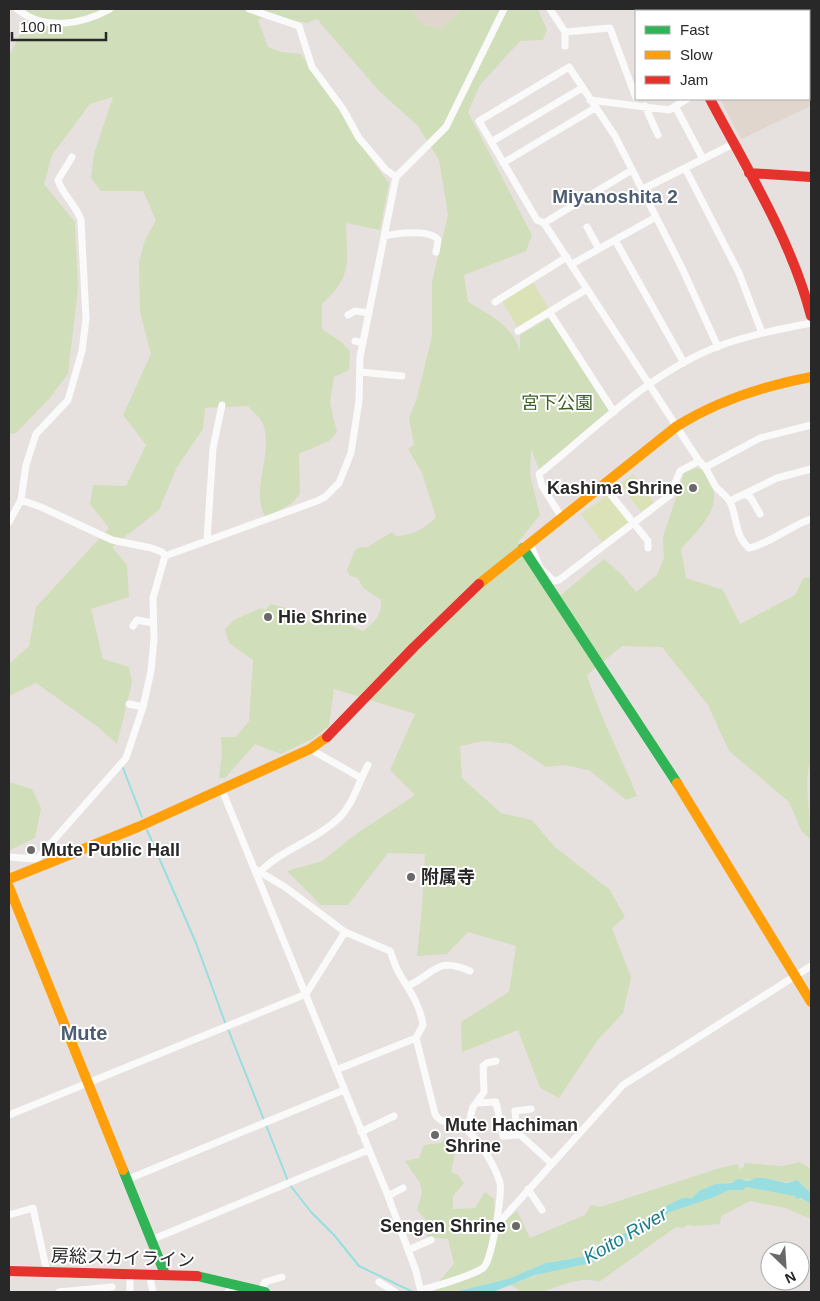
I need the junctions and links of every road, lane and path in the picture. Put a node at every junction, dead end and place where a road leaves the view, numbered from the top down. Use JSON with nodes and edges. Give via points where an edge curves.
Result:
{"nodes":[{"id":1,"x":17,"y":9,"type":"edge"},
{"id":2,"x":110,"y":9,"type":"edge"},
{"id":3,"x":249,"y":9,"type":"edge"},
{"id":4,"x":504,"y":9,"type":"edge"},
{"id":5,"x":550,"y":9,"type":"edge"},
{"id":6,"x":565,"y":32,"type":"junction"},
{"id":7,"x":565,"y":46,"type":"dead end"},
{"id":8,"x":582,"y":88,"type":"junction"},
{"id":9,"x":635,"y":92,"type":"edge"},
{"id":10,"x":590,"y":100,"type":"junction"},
{"id":11,"x":685,"y":100,"type":"edge"},
{"id":12,"x":711,"y":100,"type":"edge"},
{"id":13,"x":639,"y":102,"type":"edge"},
{"id":14,"x":676,"y":106,"type":"junction"},
{"id":15,"x":595,"y":108,"type":"junction"},
{"id":16,"x":658,"y":135,"type":"dead end"},
{"id":17,"x":491,"y":142,"type":"junction"},
{"id":18,"x":733,"y":144,"type":"junction"},
{"id":19,"x":72,"y":157,"type":"dead end"},
{"id":20,"x":703,"y":159,"type":"junction"},
{"id":21,"x":503,"y":163,"type":"junction"},
{"id":22,"x":685,"y":168,"type":"junction"},
{"id":23,"x":632,"y":170,"type":"junction"},
{"id":24,"x":749,"y":173,"type":"junction"},
{"id":25,"x":396,"y":177,"type":"junction"},
{"id":26,"x":811,"y":177,"type":"edge"},
{"id":27,"x":642,"y":189,"type":"junction"},
{"id":28,"x":656,"y":217,"type":"junction"},
{"id":29,"x":544,"y":223,"type":"junction"},
{"id":30,"x":587,"y":227,"type":"dead end"},
{"id":31,"x":385,"y":236,"type":"junction"},
{"id":32,"x":615,"y":240,"type":"junction"},
{"id":33,"x":599,"y":249,"type":"junction"},
{"id":34,"x":436,"y":252,"type":"dead end"},
{"id":35,"x":567,"y":257,"type":"junction"},
{"id":36,"x":572,"y":264,"type":"junction"},
{"id":37,"x":587,"y":289,"type":"junction"},
{"id":38,"x":495,"y":302,"type":"dead end"},
{"id":39,"x":369,"y":313,"type":"junction"},
{"id":40,"x":550,"y":313,"type":"junction"},
{"id":41,"x":348,"y":315,"type":"dead end"},
{"id":42,"x":811,"y":316,"type":"edge"},
{"id":43,"x":811,"y":324,"type":"edge"},
{"id":44,"x":518,"y":331,"type":"dead end"},
{"id":45,"x":762,"y":333,"type":"junction"},
{"id":46,"x":355,"y":340,"type":"dead end"},
{"id":47,"x":363,"y":344,"type":"junction"},
{"id":48,"x":718,"y":346,"type":"junction"},
{"id":49,"x":684,"y":363,"type":"junction"},
{"id":50,"x":360,"y":372,"type":"junction"},
{"id":51,"x":402,"y":376,"type":"dead end"},
{"id":52,"x":811,"y":377,"type":"edge"},
{"id":53,"x":650,"y":384,"type":"junction"},
{"id":54,"x":222,"y":405,"type":"dead end"},
{"id":55,"x":614,"y":412,"type":"junction"},
{"id":56,"x":811,"y":425,"type":"edge"},
{"id":57,"x":677,"y":426,"type":"junction"},
{"id":58,"x":699,"y":461,"type":"junction"},
{"id":59,"x":706,"y":467,"type":"junction"},
{"id":60,"x":811,"y":469,"type":"edge"},
{"id":61,"x":603,"y":485,"type":"junction"},
{"id":62,"x":745,"y":494,"type":"junction"},
{"id":63,"x":21,"y":500,"type":"junction"},
{"id":64,"x":730,"y":501,"type":"junction"},
{"id":65,"x":760,"y":514,"type":"dead end"},
{"id":66,"x":562,"y":518,"type":"junction"},
{"id":67,"x":811,"y":520,"type":"edge"},
{"id":68,"x":9,"y":522,"type":"edge"},
{"id":69,"x":633,"y":523,"type":"junction"},
{"id":70,"x":207,"y":540,"type":"junction"},
{"id":71,"x":526,"y":545,"type":"junction"},
{"id":72,"x":648,"y":548,"type":"dead end"},
{"id":73,"x":165,"y":556,"type":"junction"},
{"id":74,"x":153,"y":623,"type":"junction"},
{"id":75,"x":134,"y":626,"type":"dead end"},
{"id":76,"x":129,"y":704,"type":"dead end"},
{"id":77,"x":143,"y":707,"type":"junction"},
{"id":78,"x":310,"y":749,"type":"junction"},
{"id":79,"x":368,"y":765,"type":"dead end"},
{"id":80,"x":361,"y":778,"type":"junction"},
{"id":81,"x":222,"y":790,"type":"junction"},
{"id":82,"x":9,"y":856,"type":"edge"},
{"id":83,"x":257,"y":871,"type":"junction"},
{"id":84,"x":9,"y":879,"type":"edge"},
{"id":85,"x":9,"y":887,"type":"edge"},
{"id":86,"x":344,"y":932,"type":"junction"},
{"id":87,"x":811,"y":966,"type":"edge"},
{"id":88,"x":470,"y":971,"type":"dead end"},
{"id":89,"x":795,"y":976,"type":"junction"},
{"id":90,"x":408,"y":986,"type":"junction"},
{"id":91,"x":306,"y":994,"type":"junction"},
{"id":92,"x":811,"y":1002,"type":"edge"},
{"id":93,"x":416,"y":1038,"type":"junction"},
{"id":94,"x":496,"y":1061,"type":"dead end"},
{"id":95,"x":336,"y":1070,"type":"junction"},
{"id":96,"x":87,"y":1083,"type":"junction"},
{"id":97,"x":344,"y":1090,"type":"junction"},
{"id":98,"x":477,"y":1103,"type":"junction"},
{"id":99,"x":531,"y":1109,"type":"dead end"},
{"id":100,"x":9,"y":1115,"type":"edge"},
{"id":101,"x":394,"y":1116,"type":"dead end"},
{"id":102,"x":467,"y":1129,"type":"junction"},
{"id":103,"x":361,"y":1132,"type":"junction"},
{"id":104,"x":518,"y":1135,"type":"junction"},
{"id":105,"x":368,"y":1150,"type":"junction"},
{"id":106,"x":551,"y":1163,"type":"junction"},
{"id":107,"x":126,"y":1180,"type":"junction"},
{"id":108,"x":403,"y":1188,"type":"dead end"},
{"id":109,"x":528,"y":1189,"type":"junction"},
{"id":110,"x":388,"y":1196,"type":"junction"},
{"id":111,"x":542,"y":1210,"type":"dead end"},
{"id":112,"x":9,"y":1215,"type":"edge"},
{"id":113,"x":496,"y":1226,"type":"junction"},
{"id":114,"x":151,"y":1240,"type":"junction"},
{"id":115,"x":431,"y":1240,"type":"dead end"},
{"id":116,"x":408,"y":1250,"type":"junction"},
{"id":117,"x":9,"y":1272,"type":"edge"},
{"id":118,"x":47,"y":1272,"type":"junction"},
{"id":119,"x":130,"y":1273,"type":"junction"},
{"id":120,"x":148,"y":1273,"type":"junction"},
{"id":121,"x":165,"y":1274,"type":"junction"},
{"id":122,"x":282,"y":1277,"type":"dead end"},
{"id":123,"x":379,"y":1282,"type":"dead end"},
{"id":124,"x":112,"y":1287,"type":"dead end"},
{"id":125,"x":232,"y":1288,"type":"edge"},
{"id":126,"x":59,"y":1292,"type":"edge"},
{"id":127,"x":130,"y":1292,"type":"edge"},
{"id":128,"x":153,"y":1292,"type":"edge"},
{"id":129,"x":263,"y":1292,"type":"edge"},
{"id":130,"x":395,"y":1292,"type":"edge"},
{"id":131,"x":421,"y":1292,"type":"edge"}],
"edges":[{"from":1,"to":2,"type":"street","via":[[48,23],[83,21]]},
{"from":3,"to":25,"type":"street","via":[[299,26],[308,60],[359,138]]},
{"from":4,"to":25,"type":"street","via":[[446,127]]},
{"from":5,"to":6,"type":"street"},
{"from":6,"to":7,"type":"street"},
{"from":6,"to":9,"type":"street","via":[[610,28]]},
{"from":8,"to":10,"type":"street"},
{"from":8,"to":17,"type":"street"},
{"from":8,"to":17,"type":"street","via":[[569,67],[478,121]]},
{"from":10,"to":13,"type":"street"},
{"from":10,"to":15,"type":"street"},
{"from":11,"to":14,"type":"street"},
{"from":12,"to":18,"type":"street"},
{"from":13,"to":14,"type":"street","via":[[669,110]]},
{"from":13,"to":16,"type":"street"},
{"from":14,"to":20,"type":"street"},
{"from":15,"to":21,"type":"street"},
{"from":15,"to":23,"type":"street","via":[[615,136]]},
{"from":17,"to":21,"type":"street"},
{"from":18,"to":20,"type":"street"},
{"from":18,"to":24,"type":"street"},
{"from":19,"to":63,"type":"street","via":[[58,180],[76,206],[81,220],[86,319],[82,351],[68,400],[36,434],[26,465]]},
{"from":20,"to":22,"type":"street"},
{"from":21,"to":29,"type":"street","via":[[537,220]]},
{"from":22,"to":27,"type":"street"},
{"from":22,"to":45,"type":"street","via":[[740,273]]},
{"from":23,"to":27,"type":"street"},
{"from":23,"to":29,"type":"street"},
{"from":24,"to":26,"type":"street"},
{"from":24,"to":42,"type":"street","via":[[796,266]]},
{"from":25,"to":31,"type":"street"},
{"from":27,"to":28,"type":"street"},
{"from":28,"to":32,"type":"street"},
{"from":28,"to":48,"type":"street"},
{"from":29,"to":35,"type":"street"},
{"from":30,"to":33,"type":"street"},
{"from":31,"to":34,"type":"street","via":[[403,233],[434,236],[438,240]]},
{"from":31,"to":39,"type":"street"},
{"from":32,"to":33,"type":"street"},
{"from":32,"to":49,"type":"street"},
{"from":33,"to":36,"type":"street"},
{"from":35,"to":36,"type":"street"},
{"from":35,"to":38,"type":"street"},
{"from":36,"to":37,"type":"street"},
{"from":37,"to":40,"type":"street"},
{"from":37,"to":53,"type":"street"},
{"from":39,"to":41,"type":"street","via":[[355,310]]},
{"from":39,"to":47,"type":"street"},
{"from":40,"to":44,"type":"street"},
{"from":40,"to":55,"type":"street"},
{"from":43,"to":45,"type":"street"},
{"from":45,"to":48,"type":"street"},
{"from":46,"to":47,"type":"street"},
{"from":47,"to":50,"type":"street"},
{"from":48,"to":49,"type":"street"},
{"from":49,"to":53,"type":"street"},
{"from":50,"to":51,"type":"street"},
{"from":50,"to":70,"type":"street","via":[[351,453],[343,475],[331,491],[317,501]]},
{"from":52,"to":57,"type":"street","via":[[747,391]]},
{"from":53,"to":55,"type":"street"},
{"from":53,"to":57,"type":"street"},
{"from":54,"to":70,"type":"street","via":[[213,448]]},
{"from":55,"to":66,"type":"street","via":[[538,474]]},
{"from":56,"to":59,"type":"street","via":[[760,438]]},
{"from":57,"to":58,"type":"street"},
{"from":57,"to":61,"type":"street"},
{"from":58,"to":59,"type":"street"},
{"from":58,"to":69,"type":"street","via":[[682,469],[670,495]]},
{"from":59,"to":64,"type":"street","via":[[717,488]]},
{"from":60,"to":62,"type":"street","via":[[777,478]]},
{"from":61,"to":66,"type":"street"},
{"from":61,"to":69,"type":"street"},
{"from":62,"to":64,"type":"street"},
{"from":62,"to":65,"type":"street","via":[[752,498]]},
{"from":63,"to":68,"type":"street"},
{"from":63,"to":73,"type":"street","via":[[112,540],[151,548]]},
{"from":64,"to":67,"type":"street","via":[[742,542],[749,548]]},
{"from":66,"to":71,"type":"street"},
{"from":69,"to":71,"type":"street","via":[[557,581],[540,568]]},
{"from":69,"to":72,"type":"street","via":[[648,541]]},
{"from":70,"to":73,"type":"street"},
{"from":71,"to":78,"type":"street","via":[[465,595],[332,733]]},
{"from":71,"to":89,"type":"street"},
{"from":73,"to":74,"type":"street","via":[[153,598]]},
{"from":74,"to":75,"type":"street","via":[[137,620]]},
{"from":74,"to":77,"type":"street","via":[[154,639]]},
{"from":76,"to":77,"type":"street"},
{"from":77,"to":82,"type":"street","via":[[126,758],[38,858]]},
{"from":78,"to":80,"type":"street"},
{"from":78,"to":81,"type":"street"},
{"from":79,"to":80,"type":"street"},
{"from":80,"to":83,"type":"street","via":[[352,802],[338,819]]},
{"from":81,"to":83,"type":"street"},
{"from":81,"to":84,"type":"street"},
{"from":83,"to":86,"type":"street","via":[[285,886]]},
{"from":83,"to":91,"type":"street"},
{"from":85,"to":96,"type":"street"},
{"from":86,"to":90,"type":"street","via":[[390,951]]},
{"from":86,"to":91,"type":"street"},
{"from":87,"to":89,"type":"street"},
{"from":88,"to":90,"type":"street","via":[[456,965],[442,965]]},
{"from":89,"to":92,"type":"street"},
{"from":89,"to":106,"type":"street","via":[[623,1085]]},
{"from":90,"to":93,"type":"street","via":[[423,1025]]},
{"from":91,"to":95,"type":"street"},
{"from":91,"to":96,"type":"street"},
{"from":93,"to":95,"type":"street"},
{"from":93,"to":102,"type":"street","via":[[436,1117]]},
{"from":94,"to":98,"type":"street","via":[[483,1066],[484,1092]]},
{"from":95,"to":97,"type":"street"},
{"from":96,"to":100,"type":"street"},
{"from":96,"to":107,"type":"street"},
{"from":97,"to":103,"type":"street"},
{"from":97,"to":107,"type":"street"},
{"from":98,"to":102,"type":"street"},
{"from":98,"to":104,"type":"street","via":[[496,1102],[503,1136]]},
{"from":99,"to":104,"type":"street","via":[[515,1112]]},
{"from":101,"to":103,"type":"street"},
{"from":102,"to":113,"type":"street","via":[[488,1158],[500,1186]]},
{"from":103,"to":105,"type":"street"},
{"from":104,"to":106,"type":"street"},
{"from":105,"to":110,"type":"street"},
{"from":105,"to":114,"type":"street"},
{"from":106,"to":109,"type":"street"},
{"from":107,"to":114,"type":"street"},
{"from":108,"to":110,"type":"street"},
{"from":109,"to":111,"type":"street"},
{"from":109,"to":113,"type":"street"},
{"from":110,"to":116,"type":"street"},
{"from":112,"to":118,"type":"street","via":[[33,1208]]},
{"from":113,"to":131,"type":"street","via":[[491,1254],[484,1268]]},
{"from":114,"to":121,"type":"street"},
{"from":115,"to":116,"type":"street"},
{"from":116,"to":131,"type":"street"},
{"from":117,"to":118,"type":"street","name":"房総スカイライン"},
{"from":118,"to":119,"type":"street","name":"房総スカイライン"},
{"from":119,"to":120,"type":"street","name":"房総スカイライン"},
{"from":119,"to":127,"type":"street"},
{"from":120,"to":121,"type":"street","name":"房総スカイライン"},
{"from":120,"to":128,"type":"street"},
{"from":121,"to":125,"type":"street","name":"房総スカイライン","via":[[205,1277]]},
{"from":122,"to":129,"type":"street","via":[[265,1282]]},
{"from":123,"to":130,"type":"street"},
{"from":124,"to":126,"type":"street"},
{"from":125,"to":129,"type":"street","name":"房総スカイライン"}]}
